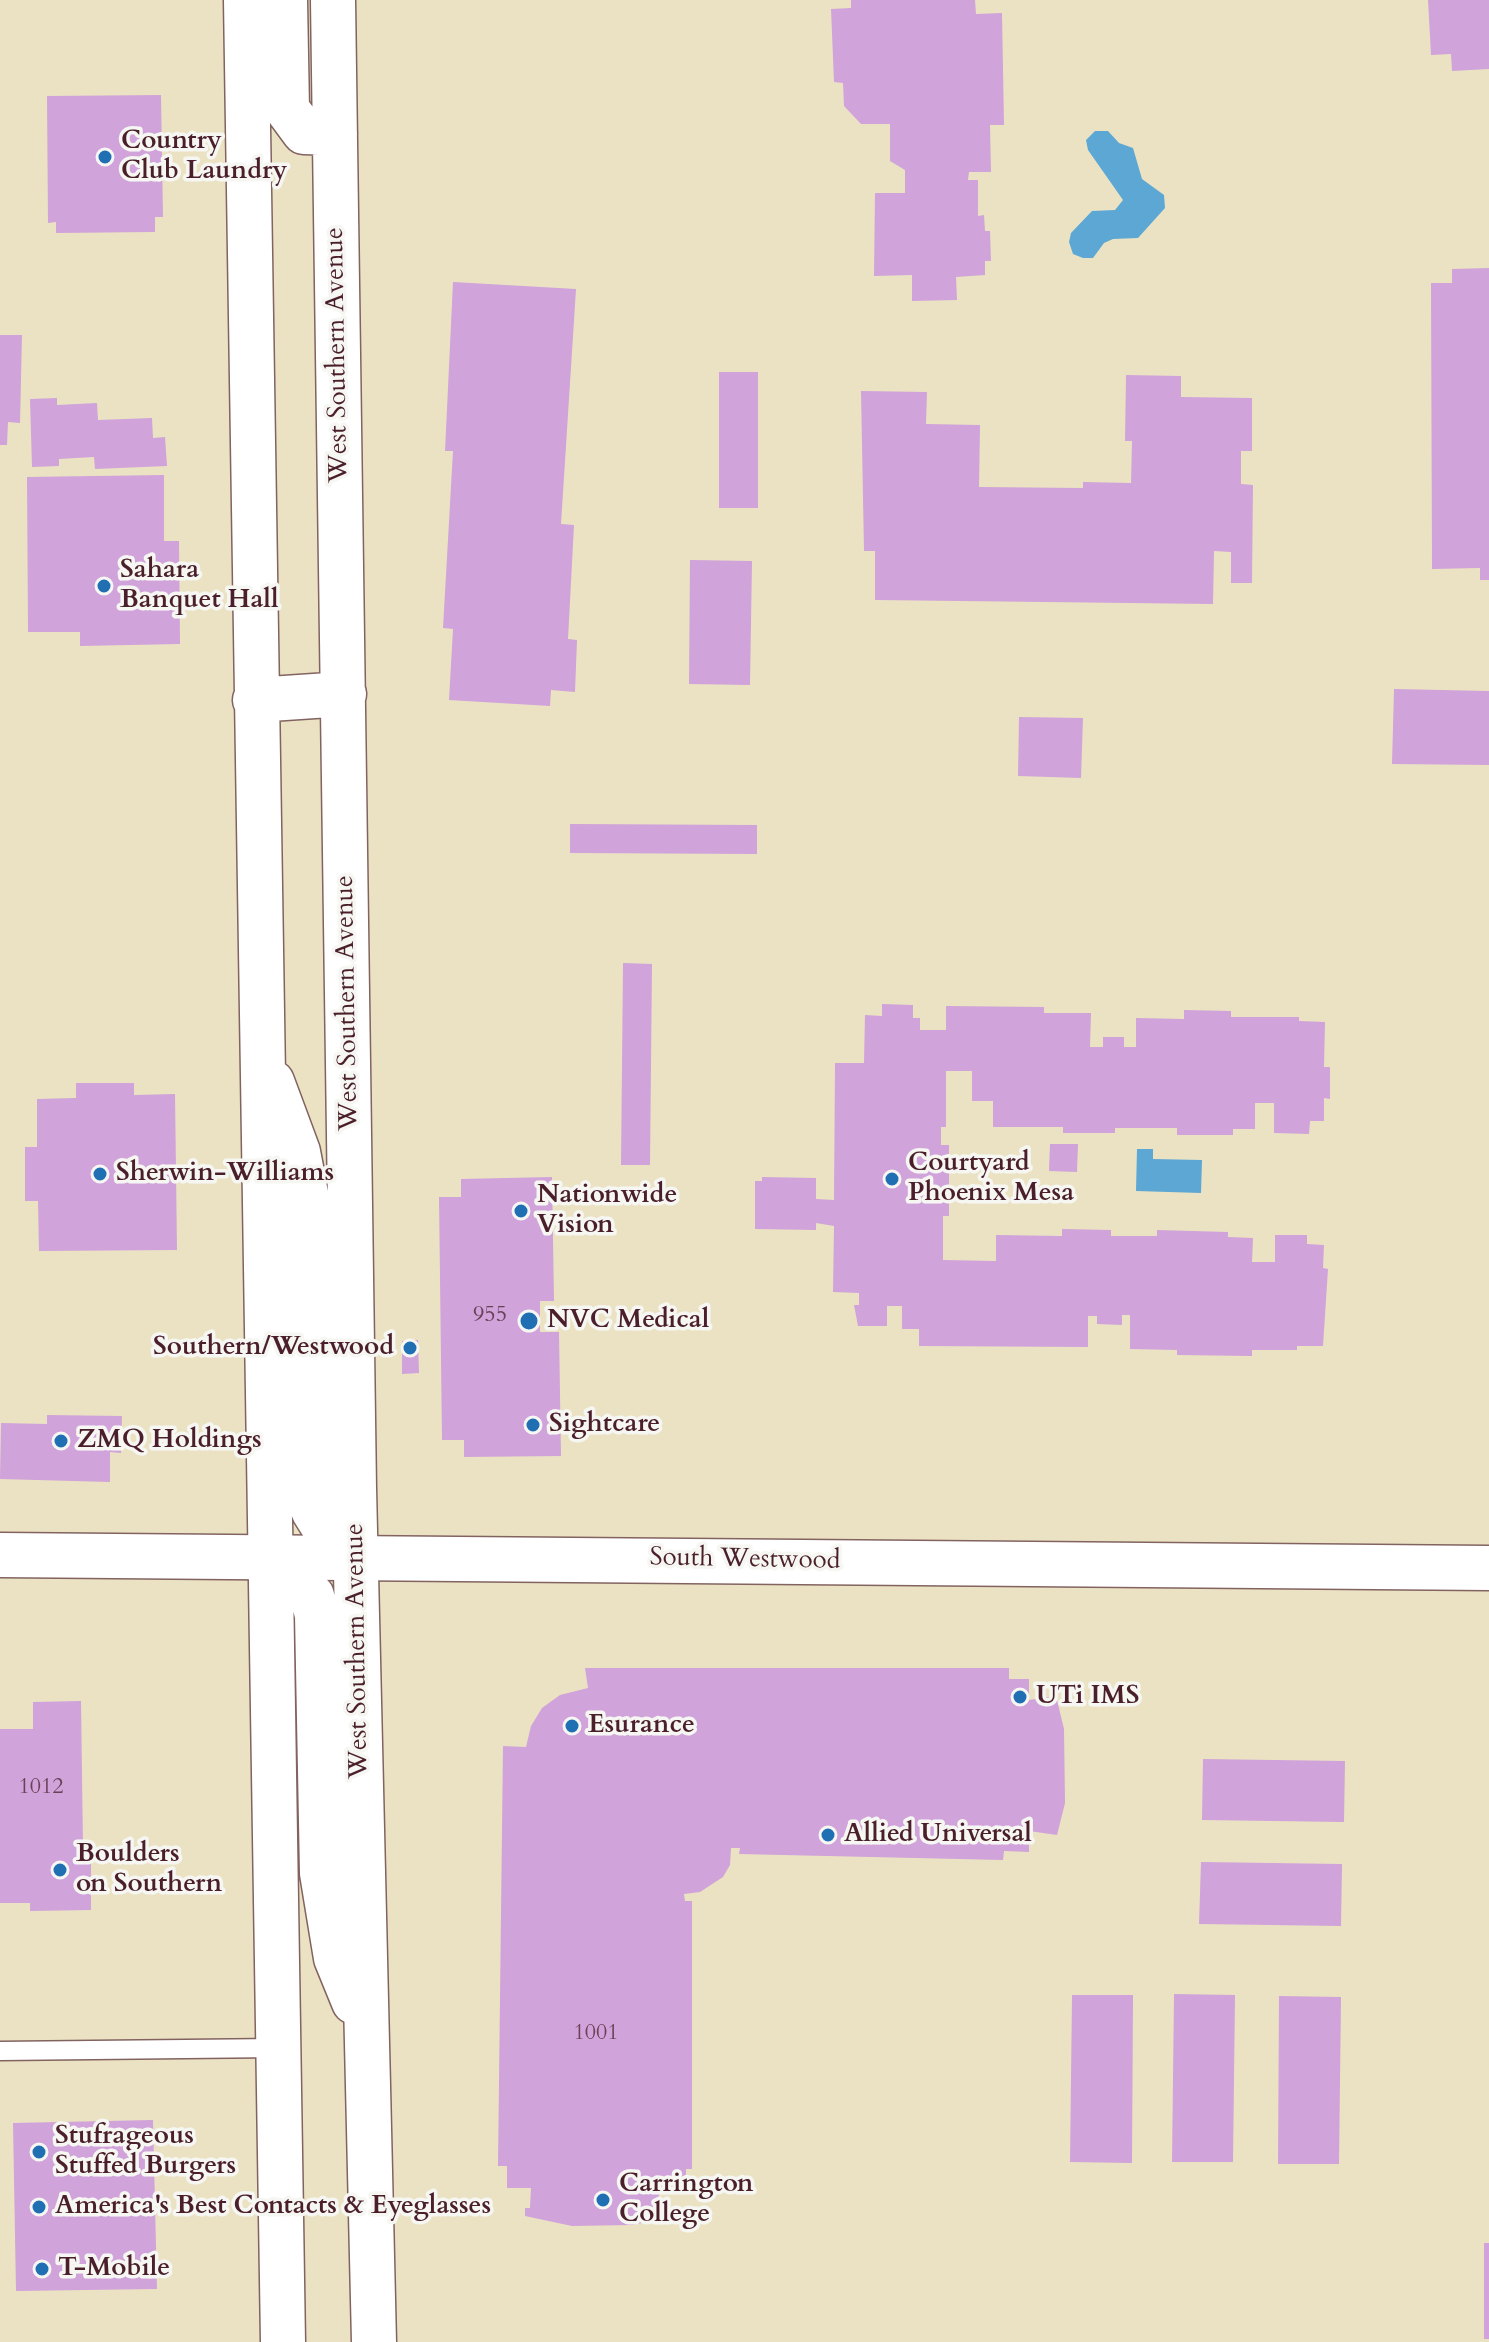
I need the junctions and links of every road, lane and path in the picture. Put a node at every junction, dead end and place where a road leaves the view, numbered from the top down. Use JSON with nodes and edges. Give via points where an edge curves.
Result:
{"nodes":[{"id":1,"x":246,"y":0,"type":"edge"},
{"id":2,"x":285,"y":0,"type":"edge"},
{"id":3,"x":333,"y":0,"type":"edge"},
{"id":4,"x":335,"y":133,"type":"junction"},
{"id":5,"x":344,"y":694,"type":"junction"},
{"id":6,"x":255,"y":700,"type":"junction"},
{"id":7,"x":261,"y":1053,"type":"junction"},
{"id":8,"x":0,"y":1555,"type":"edge"},
{"id":9,"x":270,"y":1556,"type":"junction"},
{"id":10,"x":356,"y":1556,"type":"junction"},
{"id":11,"x":1489,"y":1568,"type":"edge"},
{"id":12,"x":366,"y":2021,"type":"junction"},
{"id":13,"x":278,"y":2048,"type":"junction"},
{"id":14,"x":0,"y":2051,"type":"edge"},
{"id":15,"x":282,"y":2265,"type":"junction"},
{"id":16,"x":283,"y":2342,"type":"edge"},
{"id":17,"x":301,"y":2342,"type":"edge"},
{"id":18,"x":374,"y":2342,"type":"edge"}],
"edges":[{"from":1,"to":6,"type":"main road"},
{"from":2,"to":4,"type":"main road","via":[[287,109],[304,132]]},
{"from":3,"to":4,"type":"main road","name":"West Southern Avenue"},
{"from":4,"to":5,"type":"main road","name":"West Southern Avenue"},
{"from":5,"to":6,"type":"main road"},
{"from":5,"to":10,"type":"main road","name":"West Southern Avenue"},
{"from":6,"to":7,"type":"main road"},
{"from":7,"to":9,"type":"main road"},
{"from":7,"to":10,"type":"main road","via":[[298,1152],[306,1194],[313,1510],[328,1534]]},
{"from":8,"to":9,"type":"main road","name":"South Westwood"},
{"from":9,"to":10,"type":"main road","name":"South Westwood"},
{"from":9,"to":12,"type":"main road","via":[[312,1596],[317,1615],[322,1873],[336,1958]]},
{"from":9,"to":13,"type":"main road"},
{"from":10,"to":11,"type":"main road","name":"South Westwood"},
{"from":10,"to":12,"type":"main road","name":"West Southern Avenue"},
{"from":12,"to":18,"type":"main road","name":"West Southern Avenue"},
{"from":13,"to":14,"type":"lane"},
{"from":13,"to":15,"type":"main road"},
{"from":15,"to":16,"type":"main road"},
{"from":15,"to":17,"type":"main road"}]}
